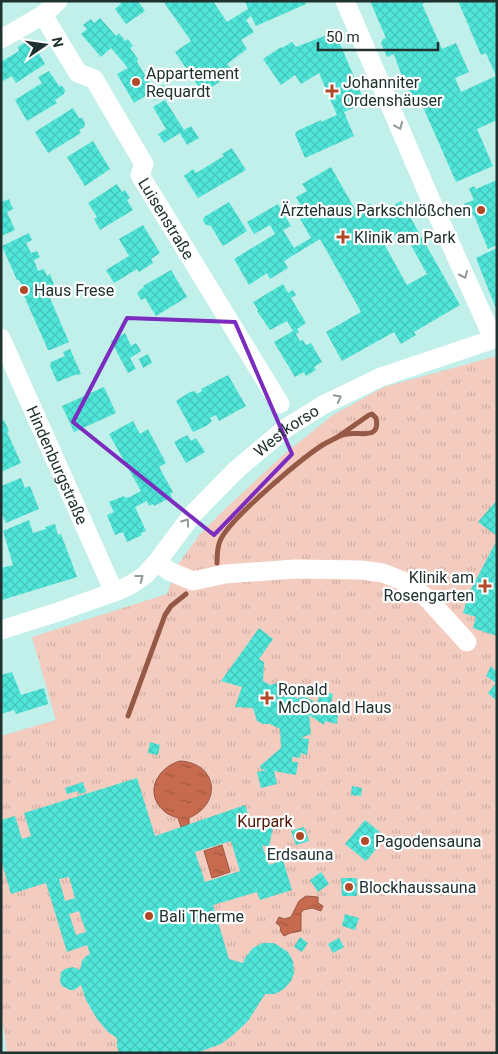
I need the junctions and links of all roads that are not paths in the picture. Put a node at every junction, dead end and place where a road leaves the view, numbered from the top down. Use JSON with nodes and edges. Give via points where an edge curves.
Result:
{"nodes":[{"id":1,"x":58,"y":1,"type":"edge"},
{"id":2,"x":345,"y":1,"type":"edge"},
{"id":3,"x":43,"y":15,"type":"junction"},
{"id":4,"x":1,"y":39,"type":"edge"},
{"id":5,"x":1,"y":338,"type":"edge"},
{"id":6,"x":495,"y":338,"type":"edge"},
{"id":7,"x":280,"y":404,"type":"dead end"},
{"id":8,"x":157,"y":562,"type":"junction"},
{"id":9,"x":117,"y":591,"type":"junction"},
{"id":10,"x":1,"y":630,"type":"edge"},
{"id":11,"x":467,"y":642,"type":"dead end"}],
"edges":[{"from":1,"to":3,"type":"street"},
{"from":2,"to":6,"type":"street","one_way":true,"via":[[432,203]]},
{"from":3,"to":4,"type":"street"},
{"from":3,"to":7,"type":"street","name":"Luisenstraße","via":[[78,73],[94,78],[144,164],[140,175]]},
{"from":5,"to":9,"type":"street","name":"Hindenburgstraße"},
{"from":8,"to":6,"type":"street","name":"Westkorso","one_way":true,"via":[[192,515],[236,470],[286,428],[323,405],[381,377]]},
{"from":9,"to":8,"type":"street","name":"Westkorso","one_way":true,"via":[[145,575]]},
{"from":8,"to":11,"type":"street","via":[[169,572],[193,580],[225,574],[295,569],[383,573],[403,581],[427,598]]},
{"from":9,"to":10,"type":"street","name":"Westkorso"}]}
